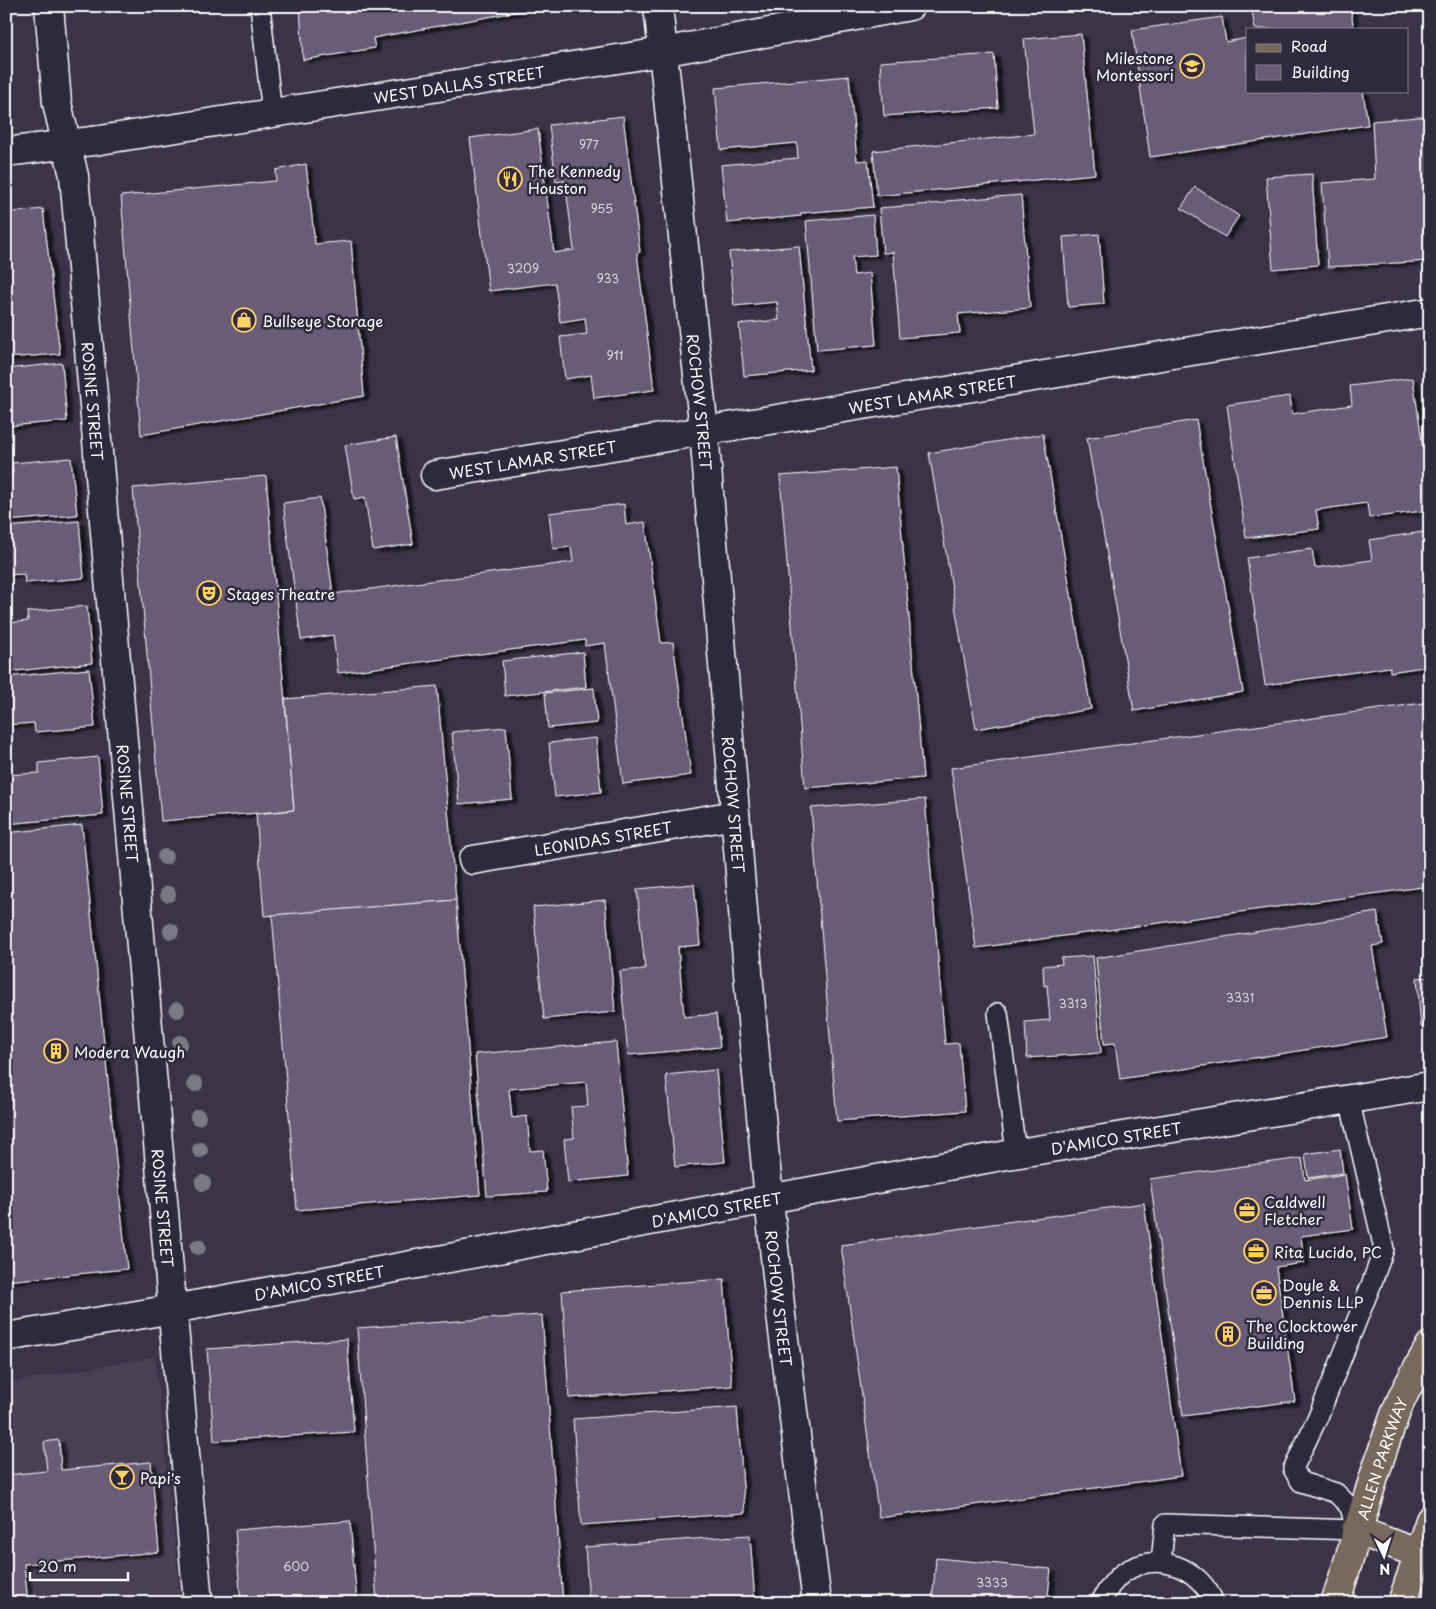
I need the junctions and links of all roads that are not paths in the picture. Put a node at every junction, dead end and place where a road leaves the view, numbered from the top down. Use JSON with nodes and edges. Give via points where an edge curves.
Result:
{"nodes":[{"id":1,"x":49,"y":6,"type":"edge"},
{"id":2,"x":260,"y":6,"type":"edge"},
{"id":3,"x":658,"y":6,"type":"edge"},
{"id":4,"x":906,"y":7,"type":"edge"},
{"id":5,"x":662,"y":52,"type":"junction"},
{"id":6,"x":272,"y":114,"type":"junction"},
{"id":7,"x":67,"y":145,"type":"junction"},
{"id":8,"x":6,"y":152,"type":"edge"},
{"id":9,"x":1430,"y":312,"type":"edge"},
{"id":10,"x":704,"y":431,"type":"junction"},
{"id":11,"x":435,"y":475,"type":"dead end"},
{"id":12,"x":735,"y":815,"type":"junction"},
{"id":13,"x":473,"y":860,"type":"dead end"},
{"id":14,"x":998,"y":1013,"type":"dead end"},
{"id":15,"x":1430,"y":1086,"type":"edge"},
{"id":16,"x":1349,"y":1099,"type":"junction"},
{"id":17,"x":1016,"y":1154,"type":"junction"},
{"id":18,"x":769,"y":1199,"type":"junction"},
{"id":19,"x":173,"y":1309,"type":"junction"},
{"id":20,"x":6,"y":1337,"type":"edge"},
{"id":21,"x":1430,"y":1346,"type":"edge"},
{"id":22,"x":1430,"y":1520,"type":"edge"},
{"id":23,"x":1356,"y":1530,"type":"junction"},
{"id":24,"x":1424,"y":1557,"type":"edge"},
{"id":25,"x":1161,"y":1562,"type":"junction"},
{"id":26,"x":1102,"y":1600,"type":"dead end"},
{"id":27,"x":198,"y":1603,"type":"edge"},
{"id":28,"x":817,"y":1603,"type":"edge"},
{"id":29,"x":1214,"y":1603,"type":"edge"},
{"id":30,"x":1334,"y":1603,"type":"edge"},
{"id":31,"x":1402,"y":1603,"type":"edge"}],
"edges":[{"from":1,"to":7,"type":"street","name":"ROSINE STREET","via":[[57,103]]},
{"from":2,"to":6,"type":"lane"},
{"from":3,"to":5,"type":"street","name":"ROCHOW STREET"},
{"from":4,"to":5,"type":"street","name":"WEST DALLAS STREET"},
{"from":5,"to":6,"type":"street","name":"WEST DALLAS STREET"},
{"from":5,"to":10,"type":"street","name":"ROCHOW STREET"},
{"from":6,"to":7,"type":"street","name":"WEST DALLAS STREET"},
{"from":7,"to":8,"type":"street","name":"WEST DALLAS STREET"},
{"from":7,"to":19,"type":"street","name":"ROSINE STREET","via":[[74,176]]},
{"from":9,"to":10,"type":"street","name":"WEST LAMAR STREET"},
{"from":10,"to":11,"type":"street","name":"WEST LAMAR STREET"},
{"from":10,"to":12,"type":"street","name":"ROCHOW STREET"},
{"from":12,"to":13,"type":"street","name":"LEONIDAS STREET"},
{"from":12,"to":18,"type":"street","name":"ROCHOW STREET"},
{"from":14,"to":17,"type":"lane"},
{"from":15,"to":16,"type":"street","name":"D'AMICO STREET"},
{"from":16,"to":17,"type":"street","name":"D'AMICO STREET"},
{"from":16,"to":23,"type":"lane","via":[[1384,1249],[1318,1417],[1293,1469],[1301,1482],[1336,1493],[1350,1507]]},
{"from":17,"to":18,"type":"street","name":"D'AMICO STREET"},
{"from":18,"to":19,"type":"street","name":"D'AMICO STREET"},
{"from":18,"to":28,"type":"street","name":"ROCHOW STREET"},
{"from":19,"to":20,"type":"street","name":"D'AMICO STREET"},
{"from":19,"to":27,"type":"street","name":"ROSINE STREET"},
{"from":21,"to":23,"type":"main road","name":"ALLEN PARKWAY","via":[[1399,1406]]},
{"from":22,"to":24,"type":"main road"},
{"from":23,"to":24,"type":"main road"},
{"from":23,"to":25,"type":"lane","via":[[1165,1524]]},
{"from":23,"to":30,"type":"main road","name":"ALLEN PARKWAY"},
{"from":24,"to":31,"type":"main road"},
{"from":25,"to":26,"type":"lane","via":[[1141,1565],[1123,1573]]},
{"from":25,"to":29,"type":"lane","via":[[1180,1567],[1197,1577],[1210,1592]]}]}
